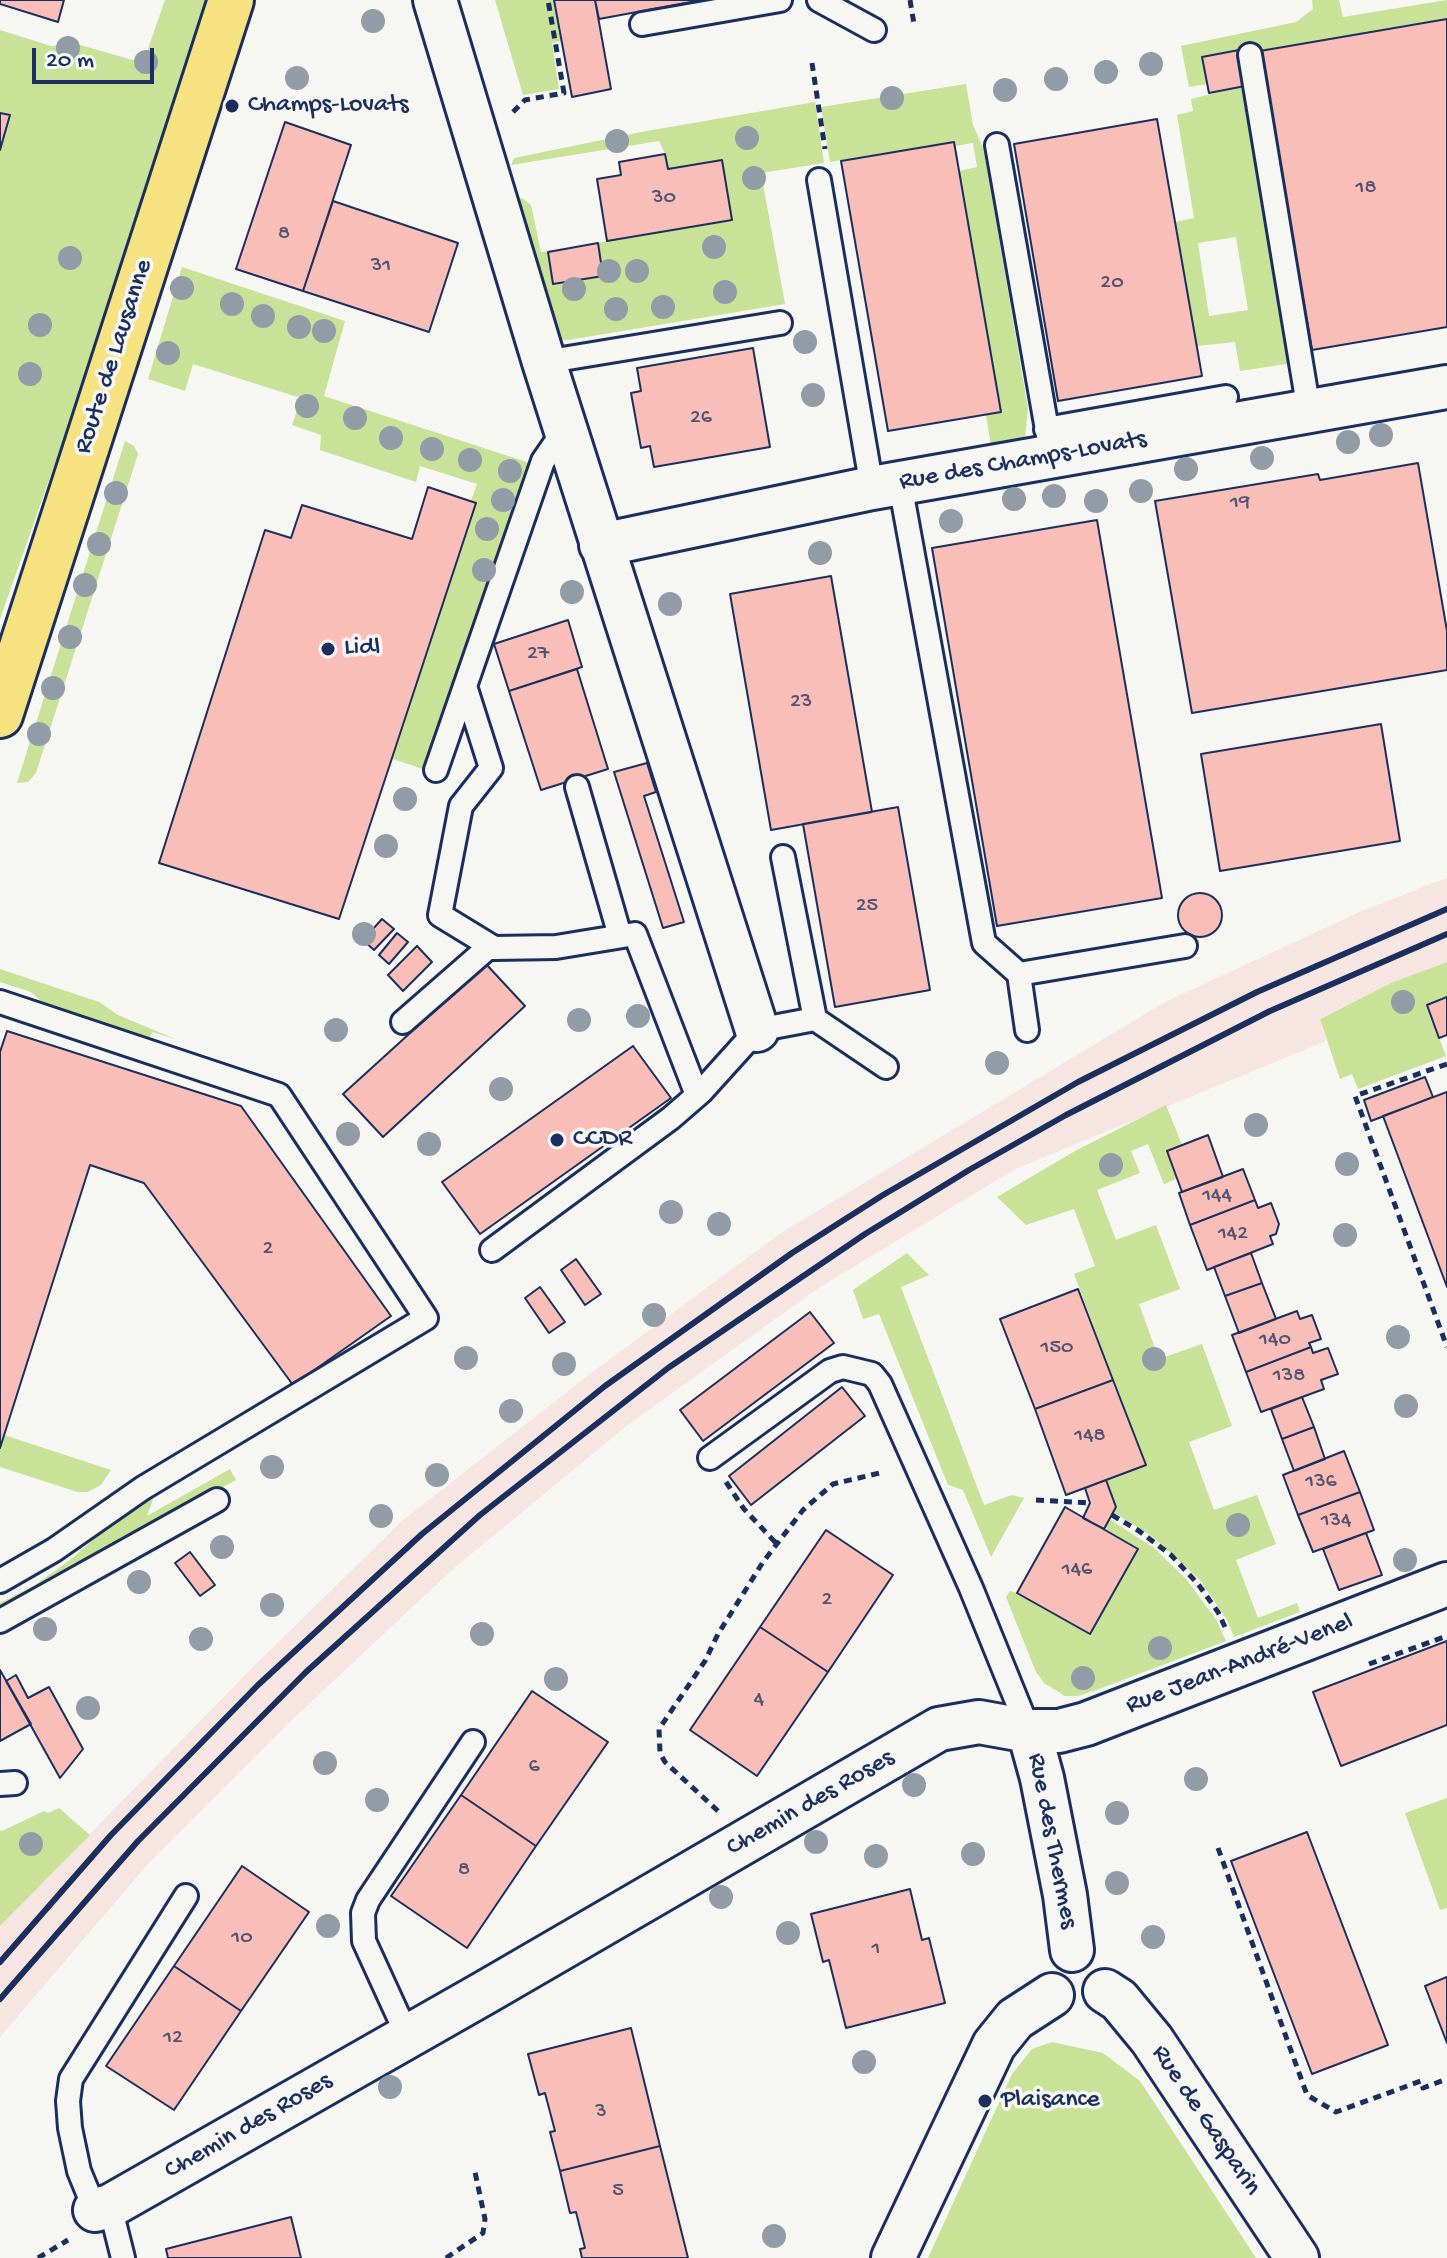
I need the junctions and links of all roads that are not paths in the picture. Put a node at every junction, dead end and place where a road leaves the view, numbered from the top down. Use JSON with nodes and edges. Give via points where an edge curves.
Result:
{"nodes":[{"id":1,"x":231,"y":0,"type":"edge"},
{"id":2,"x":435,"y":0,"type":"edge"},
{"id":3,"x":780,"y":0,"type":"edge"},
{"id":4,"x":819,"y":0,"type":"edge"},
{"id":5,"x":642,"y":24,"type":"dead end"},
{"id":6,"x":874,"y":30,"type":"dead end"},
{"id":7,"x":1250,"y":55,"type":"dead end"},
{"id":8,"x":997,"y":145,"type":"dead end"},
{"id":9,"x":819,"y":180,"type":"road end"},
{"id":10,"x":780,"y":323,"type":"dead end"},
{"id":11,"x":544,"y":362,"type":"junction"},
{"id":12,"x":1447,"y":387,"type":"edge"},
{"id":13,"x":1226,"y":397,"type":"dead end"},
{"id":14,"x":1309,"y":411,"type":"junction"},
{"id":15,"x":565,"y":429,"type":"junction"},
{"id":16,"x":1049,"y":444,"type":"junction"},
{"id":17,"x":886,"y":486,"type":"junction"},
{"id":18,"x":601,"y":545,"type":"junction"},
{"id":19,"x":465,"y":686,"type":"junction"},
{"id":20,"x":0,"y":715,"type":"edge"},
{"id":21,"x":436,"y":770,"type":"dead end"},
{"id":22,"x":577,"y":787,"type":"dead end"},
{"id":23,"x":783,"y":857,"type":"dead end"},
{"id":24,"x":620,"y":936,"type":"junction"},
{"id":25,"x":490,"y":946,"type":"junction"},
{"id":26,"x":1185,"y":946,"type":"dead end"},
{"id":27,"x":1019,"y":974,"type":"junction"},
{"id":28,"x":0,"y":1002,"type":"edge"},
{"id":29,"x":815,"y":1019,"type":"junction"},
{"id":30,"x":403,"y":1022,"type":"dead end"},
{"id":31,"x":757,"y":1030,"type":"junction"},
{"id":32,"x":1027,"y":1030,"type":"dead end"},
{"id":33,"x":886,"y":1067,"type":"dead end"},
{"id":34,"x":697,"y":1095,"type":"junction"},
{"id":35,"x":492,"y":1250,"type":"dead end"},
{"id":36,"x":710,"y":1458,"type":"road end"},
{"id":37,"x":217,"y":1500,"type":"dead end"},
{"id":38,"x":0,"y":1581,"type":"edge"},
{"id":39,"x":1447,"y":1584,"type":"edge"},
{"id":40,"x":0,"y":1621,"type":"edge"},
{"id":41,"x":1029,"y":1731,"type":"junction"},
{"id":42,"x":473,"y":1742,"type":"dead end"},
{"id":43,"x":186,"y":1896,"type":"dead end"},
{"id":44,"x":1072,"y":1950,"type":"junction"},
{"id":45,"x":1105,"y":1991,"type":"junction"},
{"id":46,"x":1052,"y":1995,"type":"junction"},
{"id":47,"x":407,"y":2035,"type":"junction"},
{"id":48,"x":103,"y":2208,"type":"junction"},
{"id":49,"x":123,"y":2258,"type":"edge"},
{"id":50,"x":893,"y":2258,"type":"edge"},
{"id":51,"x":1297,"y":2258,"type":"edge"}],
"edges":[{"from":1,"to":20,"type":"main road","name":"Route de Lausanne"},
{"from":2,"to":11,"type":"street"},
{"from":3,"to":5,"type":"lane"},
{"from":4,"to":6,"type":"lane"},
{"from":7,"to":14,"type":"lane"},
{"from":8,"to":16,"type":"lane"},
{"from":9,"to":17,"type":"lane"},
{"from":10,"to":11,"type":"lane"},
{"from":11,"to":15,"type":"street"},
{"from":12,"to":14,"type":"street","name":"Rue des Champs-Lovats"},
{"from":13,"to":16,"type":"lane"},
{"from":14,"to":16,"type":"street","name":"Rue des Champs-Lovats"},
{"from":15,"to":18,"type":"street"},
{"from":15,"to":19,"type":"lane","via":[[543,461]]},
{"from":16,"to":17,"type":"street","name":"Rue des Champs-Lovats"},
{"from":17,"to":18,"type":"street","name":"Rue des Champs-Lovats"},
{"from":17,"to":27,"type":"lane","via":[[984,943]]},
{"from":18,"to":31,"type":"street"},
{"from":19,"to":21,"type":"lane"},
{"from":19,"to":25,"type":"lane","via":[[491,768],[461,806],[440,915]]},
{"from":22,"to":24,"type":"lane"},
{"from":23,"to":29,"type":"lane"},
{"from":24,"to":25,"type":"lane","via":[[556,947]]},
{"from":24,"to":34,"type":"lane","via":[[635,934]]},
{"from":25,"to":30,"type":"lane"},
{"from":26,"to":27,"type":"lane"},
{"from":27,"to":32,"type":"lane"},
{"from":28,"to":38,"type":"lane","via":[[279,1095],[426,1318],[143,1488]]},
{"from":29,"to":31,"type":"lane"},
{"from":29,"to":33,"type":"lane"},
{"from":31,"to":34,"type":"lane"},
{"from":34,"to":35,"type":"lane"},
{"from":36,"to":41,"type":"lane","via":[[830,1371],[843,1367],[872,1374],[971,1588]]},
{"from":37,"to":40,"type":"lane"},
{"from":39,"to":41,"type":"street","name":"Rue Jean-André-Venel","via":[[1113,1715],[1059,1731]]},
{"from":41,"to":44,"type":"street","name":"Rue des Thermes"},
{"from":41,"to":47,"type":"street","name":"Chemin des Roses","via":[[979,1722],[939,1729]]},
{"from":42,"to":47,"type":"lane","via":[[363,1913],[364,1941]]},
{"from":43,"to":48,"type":"lane","via":[[71,2079],[70,2128],[79,2171]]},
{"from":44,"to":45,"type":"street","via":[[1098,1957],[1107,1973]]},
{"from":44,"to":46,"type":"street","via":[[1050,1967]]},
{"from":45,"to":46,"type":"street","via":[[1094,2004],[1078,2009]]},
{"from":45,"to":51,"type":"street","name":"Rue de Gasparin","via":[[1152,2040]]},
{"from":46,"to":50,"type":"street","via":[[1015,2019],[994,2045]]},
{"from":47,"to":48,"type":"street","name":"Chemin des Roses"},
{"from":48,"to":49,"type":"lane"}]}
